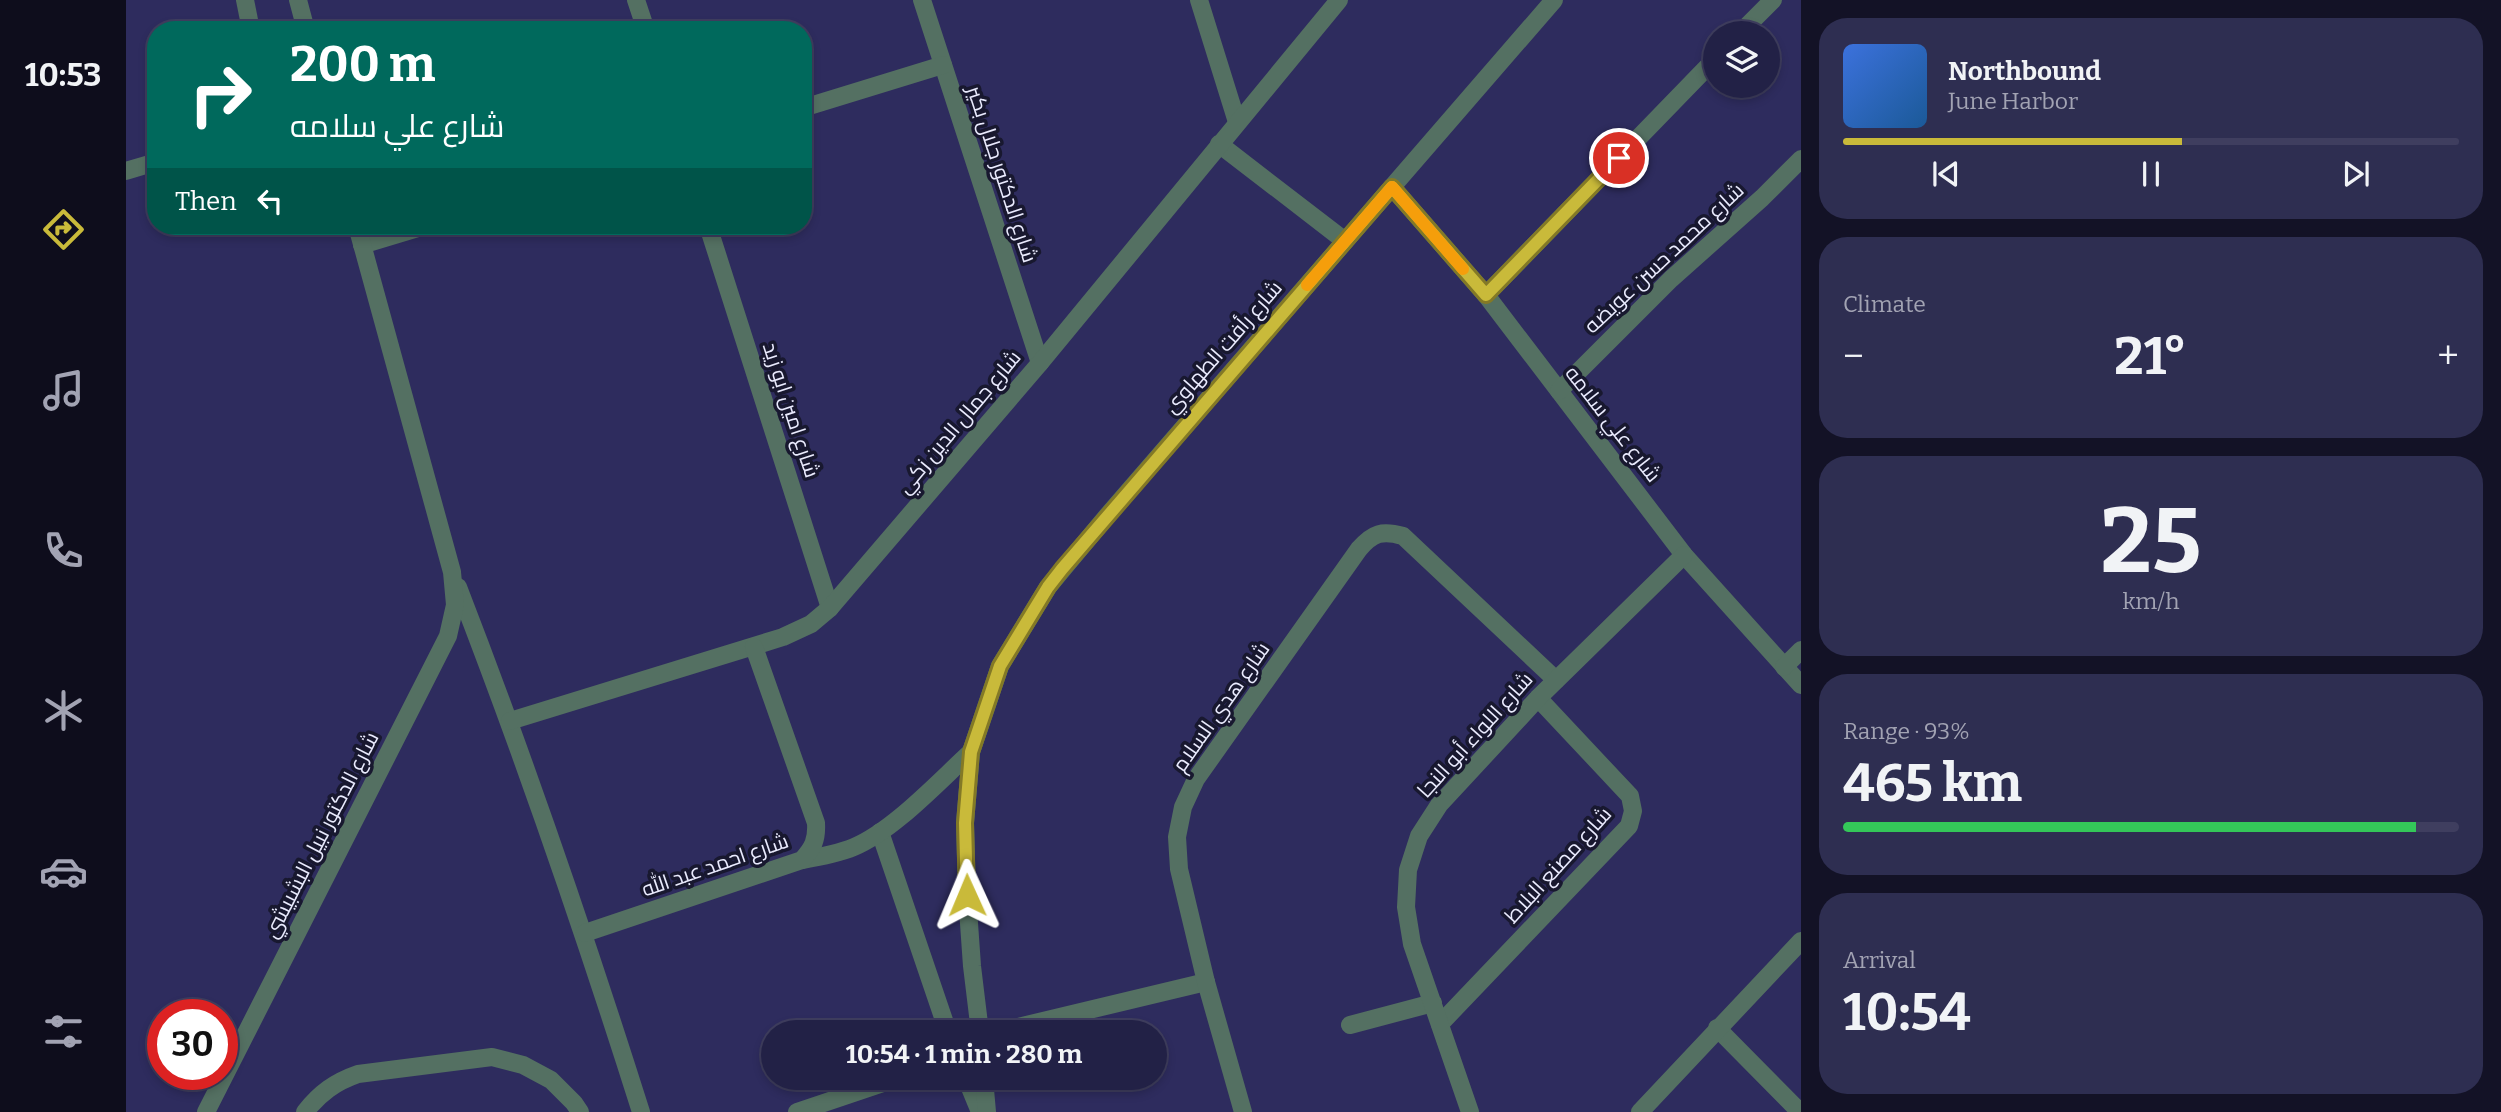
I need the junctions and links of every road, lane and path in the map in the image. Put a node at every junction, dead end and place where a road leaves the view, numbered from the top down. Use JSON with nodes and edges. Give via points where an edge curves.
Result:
{"nodes":[{"id":1,"x":245,"y":0,"type":"edge"},
{"id":2,"x":298,"y":0,"type":"edge"},
{"id":3,"x":636,"y":0,"type":"edge"},
{"id":4,"x":922,"y":0,"type":"edge"},
{"id":5,"x":1199,"y":0,"type":"edge"},
{"id":6,"x":1339,"y":0,"type":"edge"},
{"id":7,"x":1554,"y":0,"type":"edge"},
{"id":8,"x":1773,"y":0,"type":"edge"},
{"id":9,"x":249,"y":21,"type":"edge"},
{"id":10,"x":304,"y":21,"type":"edge"},
{"id":11,"x":643,"y":21,"type":"edge"},
{"id":12,"x":1752,"y":21,"type":"edge"},
{"id":13,"x":943,"y":65,"type":"junction"},
{"id":14,"x":1703,"y":71,"type":"edge"},
{"id":15,"x":812,"y":105,"type":"edge"},
{"id":16,"x":1237,"y":122,"type":"junction"},
{"id":17,"x":1219,"y":144,"type":"junction"},
{"id":18,"x":1801,"y":159,"type":"edge"},
{"id":19,"x":147,"y":165,"type":"edge"},
{"id":20,"x":126,"y":171,"type":"edge"},
{"id":21,"x":1392,"y":187,"type":"junction"},
{"id":22,"x":359,"y":235,"type":"edge"},
{"id":23,"x":395,"y":235,"type":"edge"},
{"id":24,"x":711,"y":235,"type":"edge"},
{"id":25,"x":1345,"y":241,"type":"junction"},
{"id":26,"x":362,"y":245,"type":"junction"},
{"id":27,"x":1486,"y":295,"type":"junction"},
{"id":28,"x":1040,"y":363,"type":"junction"},
{"id":29,"x":1559,"y":391,"type":"junction"},
{"id":30,"x":1685,"y":555,"type":"junction"},
{"id":31,"x":452,"y":572,"type":"junction"},
{"id":32,"x":830,"y":608,"type":"junction"},
{"id":33,"x":754,"y":647,"type":"junction"},
{"id":34,"x":1801,"y":650,"type":"edge"},
{"id":35,"x":1784,"y":667,"type":"junction"},
{"id":36,"x":1556,"y":680,"type":"junction"},
{"id":37,"x":1801,"y":685,"type":"edge"},
{"id":38,"x":1538,"y":698,"type":"junction"},
{"id":39,"x":510,"y":721,"type":"junction"},
{"id":40,"x":971,"y":752,"type":"junction"},
{"id":41,"x":880,"y":832,"type":"junction"},
{"id":42,"x":802,"y":860,"type":"junction"},
{"id":43,"x":585,"y":933,"type":"junction"},
{"id":44,"x":1801,"y":941,"type":"edge"},
{"id":45,"x":1206,"y":982,"type":"junction"},
{"id":46,"x":1433,"y":1003,"type":"junction"},
{"id":47,"x":944,"y":1020,"type":"edge"},
{"id":48,"x":979,"y":1020,"type":"edge"},
{"id":49,"x":1047,"y":1020,"type":"edge"},
{"id":50,"x":1440,"y":1024,"type":"junction"},
{"id":51,"x":1350,"y":1025,"type":"dead end"},
{"id":52,"x":1717,"y":1028,"type":"junction"},
{"id":53,"x":862,"y":1090,"type":"edge"},
{"id":54,"x":971,"y":1090,"type":"edge"},
{"id":55,"x":985,"y":1090,"type":"edge"},
{"id":56,"x":206,"y":1112,"type":"edge"},
{"id":57,"x":305,"y":1112,"type":"edge"},
{"id":58,"x":580,"y":1112,"type":"edge"},
{"id":59,"x":641,"y":1112,"type":"edge"},
{"id":60,"x":797,"y":1112,"type":"edge"},
{"id":61,"x":980,"y":1112,"type":"edge"},
{"id":62,"x":987,"y":1112,"type":"edge"},
{"id":63,"x":1243,"y":1112,"type":"edge"},
{"id":64,"x":1470,"y":1112,"type":"edge"},
{"id":65,"x":1640,"y":1112,"type":"edge"},
{"id":66,"x":1800,"y":1112,"type":"edge"}],
"edges":[{"from":1,"to":9,"type":"street"},
{"from":2,"to":10,"type":"street"},
{"from":3,"to":11,"type":"street"},
{"from":4,"to":13,"type":"street","name":"شارع الدكتور جلال بكير"},
{"from":5,"to":16,"type":"street"},
{"from":6,"to":16,"type":"street","name":"شارع جمال الدين زكي"},
{"from":7,"to":21,"type":"street","name":"شارع رأفت الطهاوي"},
{"from":8,"to":12,"type":"street"},
{"from":13,"to":15,"type":"street"},
{"from":13,"to":28,"type":"street","name":"شارع الدكتور جلال بكير"},
{"from":14,"to":27,"type":"street"},
{"from":16,"to":17,"type":"street","name":"شارع جمال الدين زكي"},
{"from":17,"to":25,"type":"street"},
{"from":17,"to":28,"type":"street","name":"شارع جمال الدين زكي"},
{"from":18,"to":29,"type":"street","name":"شارع محمد حسن عويضه"},
{"from":19,"to":20,"type":"street"},
{"from":21,"to":25,"type":"street","name":"شارع رأفت الطهاوي"},
{"from":21,"to":27,"type":"street","name":"شارع علي سلامه"},
{"from":22,"to":26,"type":"street","name":"شارع الدكتور نبيل البشبيشي"},
{"from":23,"to":26,"type":"street"},
{"from":24,"to":32,"type":"street","name":"شارع امين ابو زيد"},
{"from":25,"to":40,"type":"street","name":"شارع رأفت الطهاوي","via":[[1048,587],[1000,666]]},
{"from":26,"to":31,"type":"street","name":"شارع الدكتور نبيل البشبيشي"},
{"from":27,"to":29,"type":"street","name":"شارع علي سلامه"},
{"from":28,"to":32,"type":"street","name":"شارع جمال الدين زكي"},
{"from":29,"to":30,"type":"street","name":"شارع علي سلامه"},
{"from":30,"to":35,"type":"street","name":"شارع علي سلامه"},
{"from":30,"to":36,"type":"street","name":"شارع اللواء أبو النجا"},
{"from":31,"to":39,"type":"street","name":"شارع الدكتور نبيل البشبيشي"},
{"from":31,"to":56,"type":"street","name":"شارع الدكتور نبيل البشبيشي","via":[[455,605],[448,636]]},
{"from":32,"to":33,"type":"street","name":"شارع جمال الدين زكي","via":[[811,624]]},
{"from":33,"to":39,"type":"street","name":"شارع جمال الدين زكي"},
{"from":33,"to":42,"type":"street","name":"شارع احمد عبد الله","via":[[816,823],[817,837]]},
{"from":34,"to":35,"type":"street"},
{"from":35,"to":37,"type":"street","name":"شارع علي سلامه"},
{"from":36,"to":38,"type":"street","name":"شارع اللواء أبو النجا"},
{"from":36,"to":45,"type":"street","name":"شارع هدي السلام","via":[[1403,536],[1386,531],[1370,537],[1196,779],[1183,807],[1177,837],[1179,869]]},
{"from":38,"to":46,"type":"street","name":"شارع اللواء أبو النجا","via":[[1439,805],[1419,836],[1408,870],[1406,907],[1412,944]]},
{"from":38,"to":50,"type":"street","name":"شارع مصنع البلاط","via":[[1630,796],[1633,811],[1629,825]]},
{"from":39,"to":43,"type":"street","name":"شارع الدكتور نبيل البشبيشي"},
{"from":40,"to":41,"type":"street"},
{"from":40,"to":48,"type":"street","name":"شارع رأفت الطهاوي","via":[[965,823],[967,895]]},
{"from":41,"to":42,"type":"street","via":[[830,856]]},
{"from":41,"to":47,"type":"street"},
{"from":42,"to":43,"type":"street","name":"شارع احمد عبد الله"},
{"from":43,"to":59,"type":"street","name":"شارع الدكتور نبيل البشبيشي"},
{"from":44,"to":52,"type":"street"},
{"from":45,"to":49,"type":"street"},
{"from":45,"to":63,"type":"street","name":"شارع هدي السلام"},
{"from":46,"to":50,"type":"street","name":"شارع اللواء أبو النجا"},
{"from":46,"to":51,"type":"street"},
{"from":50,"to":64,"type":"street","name":"شارع اللواء أبو النجا"},
{"from":52,"to":65,"type":"street"},
{"from":52,"to":66,"type":"street"},
{"from":53,"to":60,"type":"street"},
{"from":54,"to":61,"type":"street"},
{"from":55,"to":62,"type":"street"},
{"from":57,"to":58,"type":"street","via":[[325,1090],[358,1074],[492,1057],[523,1065],[551,1080]]}]}
